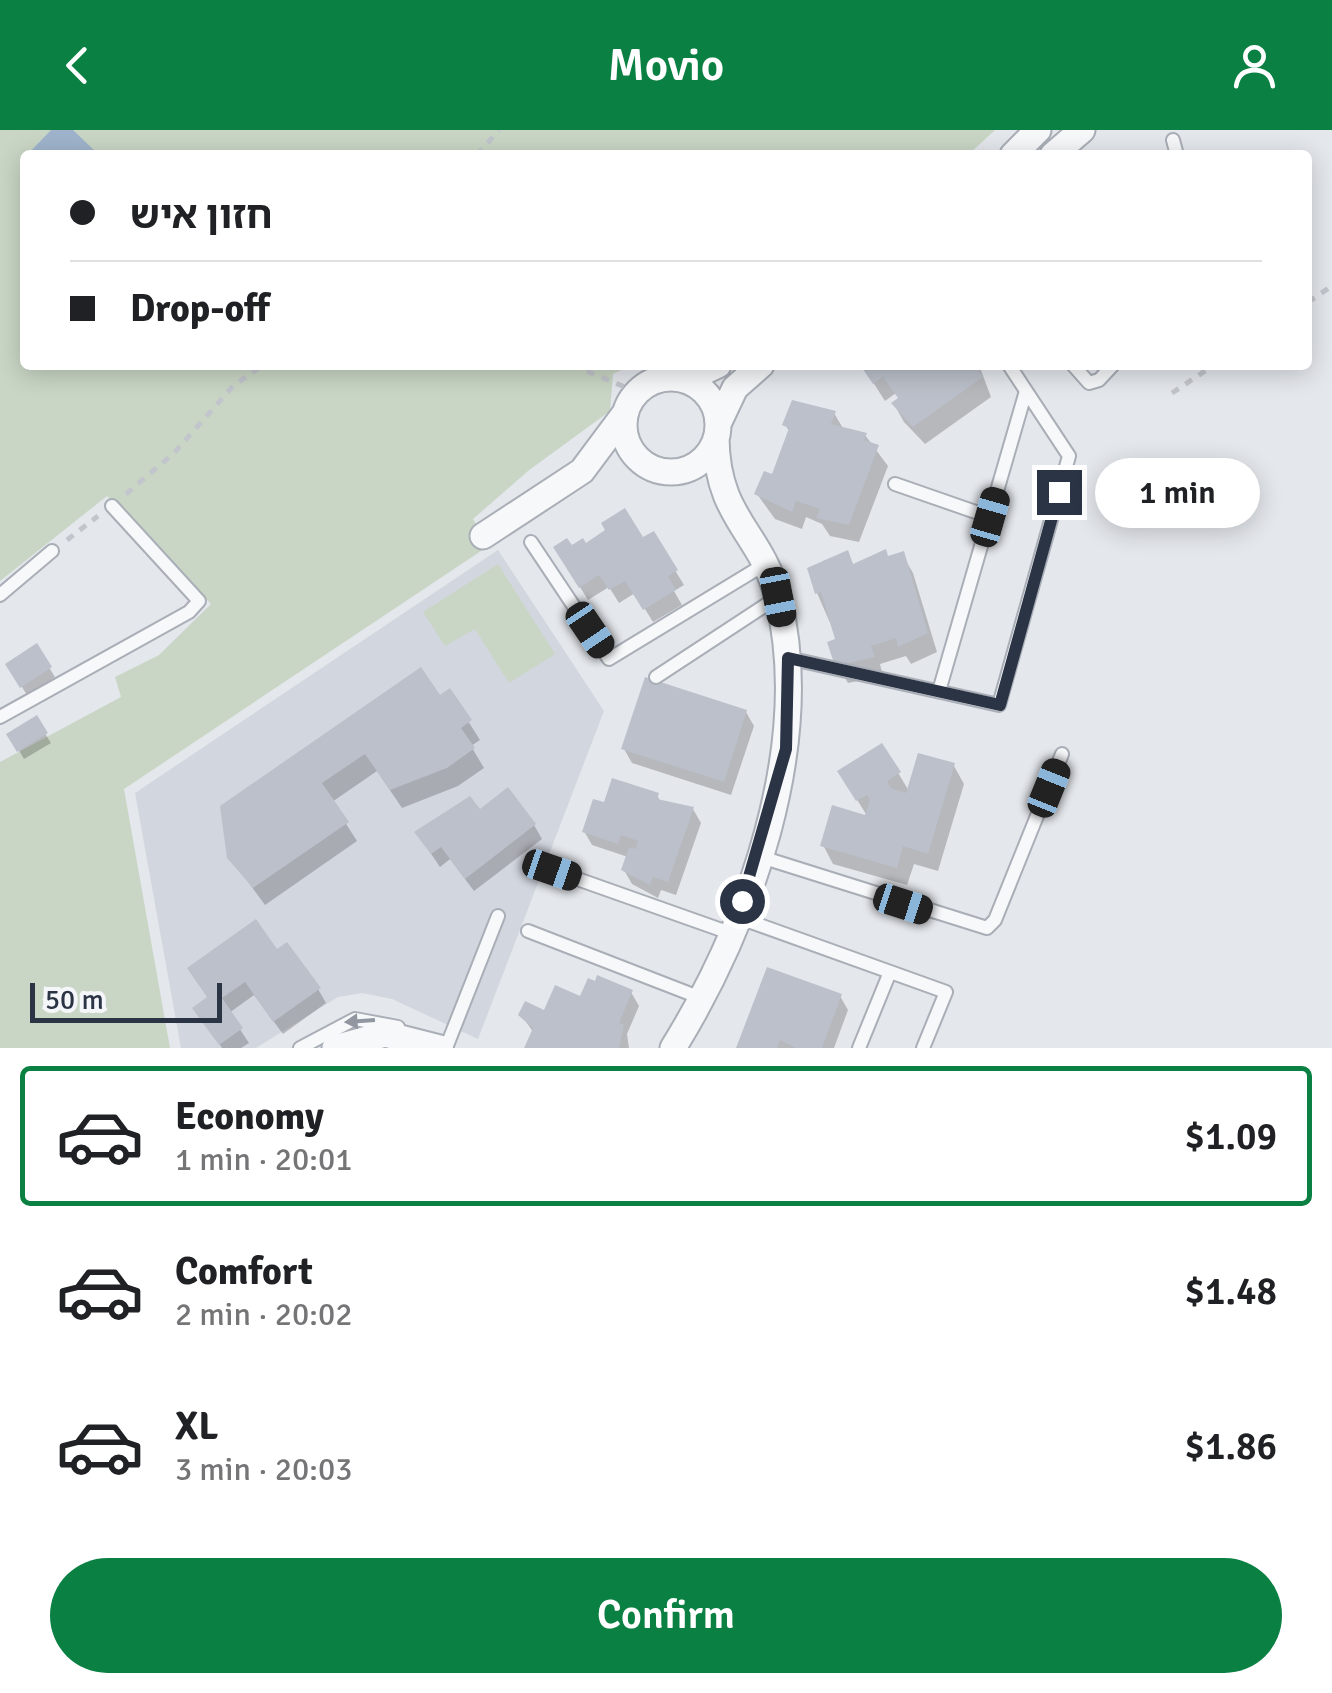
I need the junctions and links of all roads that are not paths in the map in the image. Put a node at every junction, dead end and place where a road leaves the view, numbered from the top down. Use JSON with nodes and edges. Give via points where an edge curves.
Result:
{"nodes":[{"id":1,"x":1038,"y":130,"type":"edge"},
{"id":2,"x":1082,"y":130,"type":"edge"},
{"id":3,"x":1173,"y":140,"type":"dead end"},
{"id":4,"x":1018,"y":150,"type":"edge"},
{"id":5,"x":1059,"y":150,"type":"edge"},
{"id":6,"x":1176,"y":150,"type":"edge"},
{"id":7,"x":708,"y":370,"type":"edge"},
{"id":8,"x":755,"y":370,"type":"edge"},
{"id":9,"x":1012,"y":370,"type":"edge"},
{"id":10,"x":1077,"y":370,"type":"edge"},
{"id":11,"x":1109,"y":370,"type":"edge"},
{"id":12,"x":670,"y":378,"type":"junction"},
{"id":13,"x":1026,"y":390,"type":"junction"},
{"id":14,"x":633,"y":400,"type":"junction"},
{"id":15,"x":717,"y":431,"type":"junction"},
{"id":16,"x":658,"y":469,"type":"junction"},
{"id":17,"x":582,"y":471,"type":"junction"},
{"id":18,"x":896,"y":484,"type":"dead end"},
{"id":19,"x":112,"y":506,"type":"road end"},
{"id":20,"x":990,"y":517,"type":"junction"},
{"id":21,"x":737,"y":521,"type":"junction"},
{"id":22,"x":483,"y":536,"type":"dead end"},
{"id":23,"x":531,"y":542,"type":"dead end"},
{"id":24,"x":52,"y":550,"type":"road end"},
{"id":25,"x":765,"y":564,"type":"junction"},
{"id":26,"x":0,"y":595,"type":"edge"},
{"id":27,"x":778,"y":597,"type":"junction"},
{"id":28,"x":788,"y":658,"type":"junction"},
{"id":29,"x":656,"y":677,"type":"dead end"},
{"id":30,"x":939,"y":691,"type":"junction"},
{"id":31,"x":0,"y":717,"type":"edge"},
{"id":32,"x":1062,"y":754,"type":"dead end"},
{"id":33,"x":758,"y":856,"type":"junction"},
{"id":34,"x":552,"y":870,"type":"dead end"},
{"id":35,"x":498,"y":916,"type":"dead end"},
{"id":36,"x":733,"y":925,"type":"junction"},
{"id":37,"x":528,"y":931,"type":"dead end"},
{"id":38,"x":890,"y":972,"type":"junction"},
{"id":39,"x":698,"y":1005,"type":"junction"},
{"id":40,"x":436,"y":1046,"type":"edge"},
{"id":41,"x":300,"y":1048,"type":"edge"},
{"id":42,"x":334,"y":1048,"type":"edge"},
{"id":43,"x":673,"y":1048,"type":"edge"},
{"id":44,"x":684,"y":1048,"type":"edge"},
{"id":45,"x":859,"y":1048,"type":"edge"},
{"id":46,"x":923,"y":1048,"type":"edge"}],
"edges":[{"from":1,"to":4,"type":"street"},
{"from":2,"to":5,"type":"street"},
{"from":3,"to":6,"type":"lane"},
{"from":7,"to":12,"type":"street"},
{"from":8,"to":15,"type":"street","via":[[735,388]]},
{"from":9,"to":13,"type":"lane"},
{"from":10,"to":11,"type":"lane","via":[[1089,383]]},
{"from":12,"to":14,"type":"street"},
{"from":12,"to":15,"type":"street","via":[[704,391]]},
{"from":13,"to":20,"type":"lane"},
{"from":13,"to":30,"type":"lane","via":[[1069,456],[1000,705]]},
{"from":14,"to":16,"type":"street","via":[[627,440],[638,459]]},
{"from":14,"to":17,"type":"street"},
{"from":15,"to":16,"type":"street","via":[[699,462],[679,471]]},
{"from":15,"to":21,"type":"street","via":[[717,473]]},
{"from":16,"to":17,"type":"street","via":[[618,463]]},
{"from":16,"to":21,"type":"street","via":[[706,493]]},
{"from":17,"to":22,"type":"street"},
{"from":18,"to":20,"type":"lane"},
{"from":19,"to":31,"type":"lane","via":[[199,600],[190,612]]},
{"from":20,"to":30,"type":"lane"},
{"from":21,"to":25,"type":"street"},
{"from":23,"to":25,"type":"lane","via":[[609,659]]},
{"from":24,"to":26,"type":"lane"},
{"from":25,"to":27,"type":"street"},
{"from":27,"to":28,"type":"street"},
{"from":27,"to":29,"type":"lane"},
{"from":28,"to":30,"type":"lane"},
{"from":28,"to":33,"type":"street","via":[[786,749]]},
{"from":32,"to":33,"type":"lane","via":[[987,928]]},
{"from":33,"to":36,"type":"street"},
{"from":34,"to":36,"type":"lane"},
{"from":35,"to":40,"type":"lane"},
{"from":36,"to":38,"type":"lane"},
{"from":36,"to":39,"type":"street"},
{"from":37,"to":39,"type":"lane"},
{"from":38,"to":45,"type":"lane"},
{"from":38,"to":46,"type":"lane","via":[[946,992]]},
{"from":39,"to":43,"type":"street"},
{"from":39,"to":44,"type":"street"},
{"from":40,"to":41,"type":"lane","one_way":true,"via":[[382,1021],[355,1019]]},
{"from":40,"to":42,"type":"street","via":[[374,1035]]}]}
